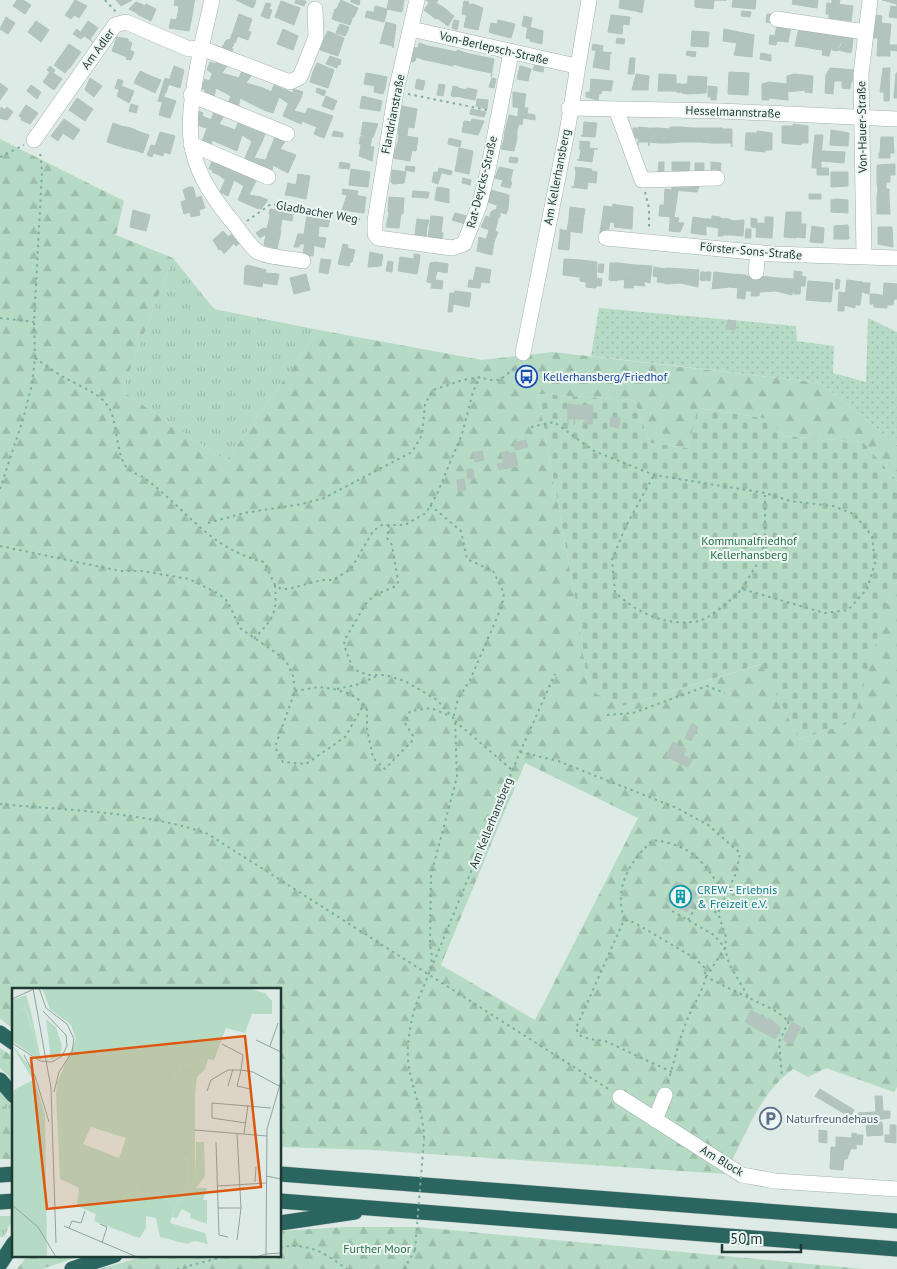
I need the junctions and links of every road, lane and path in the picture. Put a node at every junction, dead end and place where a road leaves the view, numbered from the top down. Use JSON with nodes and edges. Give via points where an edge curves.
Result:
{"nodes":[{"id":1,"x":105,"y":0,"type":"edge"},
{"id":2,"x":212,"y":0,"type":"edge"},
{"id":3,"x":417,"y":0,"type":"edge"},
{"id":4,"x":589,"y":0,"type":"edge"},
{"id":5,"x":870,"y":0,"type":"edge"},
{"id":6,"x":315,"y":8,"type":"dead end"},
{"id":7,"x":120,"y":17,"type":"dead end"},
{"id":8,"x":777,"y":19,"type":"dead end"},
{"id":9,"x":411,"y":29,"type":"junction"},
{"id":10,"x":865,"y":32,"type":"junction"},
{"id":11,"x":201,"y":48,"type":"junction"},
{"id":12,"x":511,"y":53,"type":"junction"},
{"id":13,"x":576,"y":66,"type":"junction"},
{"id":14,"x":396,"y":92,"type":"junction"},
{"id":15,"x":191,"y":95,"type":"junction"},
{"id":16,"x":569,"y":108,"type":"junction"},
{"id":17,"x":616,"y":109,"type":"junction"},
{"id":18,"x":499,"y":112,"type":"junction"},
{"id":19,"x":862,"y":116,"type":"junction"},
{"id":20,"x":897,"y":119,"type":"edge"},
{"id":21,"x":287,"y":134,"type":"dead end"},
{"id":22,"x":34,"y":140,"type":"junction"},
{"id":23,"x":190,"y":144,"type":"junction"},
{"id":24,"x":0,"y":157,"type":"edge"},
{"id":25,"x":268,"y":177,"type":"dead end"},
{"id":26,"x":717,"y":178,"type":"dead end"},
{"id":27,"x":642,"y":180,"type":"junction"},
{"id":28,"x":375,"y":225,"type":"junction"},
{"id":29,"x":237,"y":228,"type":"junction"},
{"id":30,"x":606,"y":238,"type":"dead end"},
{"id":31,"x":648,"y":242,"type":"junction"},
{"id":32,"x":758,"y":252,"type":"junction"},
{"id":33,"x":864,"y":255,"type":"junction"},
{"id":34,"x":897,"y":258,"type":"edge"},
{"id":35,"x":303,"y":261,"type":"dead end"},
{"id":36,"x":756,"y":272,"type":"dead end"},
{"id":37,"x":0,"y":318,"type":"edge"},
{"id":38,"x":34,"y":322,"type":"junction"},
{"id":39,"x":35,"y":358,"type":"junction"},
{"id":40,"x":520,"y":360,"type":"joint"},
{"id":41,"x":480,"y":377,"type":"junction"},
{"id":42,"x":531,"y":428,"type":"dead end"},
{"id":43,"x":654,"y":475,"type":"junction"},
{"id":44,"x":0,"y":489,"type":"edge"},
{"id":45,"x":765,"y":493,"type":"junction"},
{"id":46,"x":430,"y":504,"type":"junction"},
{"id":47,"x":208,"y":523,"type":"dead end"},
{"id":48,"x":389,"y":525,"type":"junction"},
{"id":49,"x":0,"y":546,"type":"edge"},
{"id":50,"x":275,"y":585,"type":"junction"},
{"id":51,"x":742,"y":589,"type":"junction"},
{"id":52,"x":254,"y":639,"type":"junction"},
{"id":53,"x":555,"y":674,"type":"dead end"},
{"id":54,"x":380,"y":675,"type":"junction"},
{"id":55,"x":334,"y":689,"type":"junction"},
{"id":56,"x":295,"y":691,"type":"junction"},
{"id":57,"x":725,"y":693,"type":"dead end"},
{"id":58,"x":363,"y":706,"type":"junction"},
{"id":59,"x":607,"y":715,"type":"dead end"},
{"id":60,"x":454,"y":719,"type":"junction"},
{"id":61,"x":520,"y":752,"type":"junction"},
{"id":62,"x":512,"y":770,"type":"junction"},
{"id":63,"x":0,"y":804,"type":"edge"},
{"id":64,"x":725,"y":894,"type":"junction"},
{"id":65,"x":672,"y":911,"type":"dead end"},
{"id":66,"x":718,"y":913,"type":"junction"},
{"id":67,"x":624,"y":920,"type":"junction"},
{"id":68,"x":688,"y":920,"type":"junction"},
{"id":69,"x":725,"y":948,"type":"junction"},
{"id":70,"x":429,"y":973,"type":"junction"},
{"id":71,"x":706,"y":977,"type":"junction"},
{"id":72,"x":749,"y":998,"type":"junction"},
{"id":73,"x":0,"y":1034,"type":"edge"},
{"id":74,"x":12,"y":1042,"type":"edge"},
{"id":75,"x":672,"y":1072,"type":"junction"},
{"id":76,"x":782,"y":1077,"type":"dead end"},
{"id":77,"x":0,"y":1080,"type":"edge"},
{"id":78,"x":12,"y":1094,"type":"edge"},
{"id":79,"x":665,"y":1095,"type":"joint"},
{"id":80,"x":620,"y":1097,"type":"joint"},
{"id":81,"x":655,"y":1120,"type":"junction"},
{"id":82,"x":281,"y":1174,"type":"edge"},
{"id":83,"x":897,"y":1189,"type":"edge"},
{"id":84,"x":281,"y":1200,"type":"edge"},
{"id":85,"x":384,"y":1208,"type":"junction"},
{"id":86,"x":897,"y":1221,"type":"edge"},
{"id":87,"x":281,"y":1223,"type":"edge"},
{"id":88,"x":12,"y":1246,"type":"edge"},
{"id":89,"x":281,"y":1247,"type":"edge"},
{"id":90,"x":897,"y":1249,"type":"edge"},
{"id":91,"x":112,"y":1256,"type":"edge"},
{"id":92,"x":226,"y":1256,"type":"edge"},
{"id":93,"x":0,"y":1264,"type":"edge"},
{"id":94,"x":72,"y":1269,"type":"edge"},
{"id":95,"x":176,"y":1269,"type":"edge"},
{"id":96,"x":347,"y":1269,"type":"edge"},
{"id":97,"x":404,"y":1269,"type":"edge"}],
"edges":[{"from":1,"to":7,"type":"path"},
{"from":2,"to":11,"type":"street"},
{"from":3,"to":9,"type":"street","name":"Flandrianstraße"},
{"from":4,"to":13,"type":"street","name":"Am Kellerhansberg"},
{"from":5,"to":10,"type":"street","name":"Von-Hauer-Straße"},
{"from":6,"to":11,"type":"street","name":"Am Adler","via":[[316,37],[300,77],[290,82]]},
{"from":8,"to":10,"type":"street"},
{"from":9,"to":12,"type":"street","name":"Von-Berlepsch-Straße"},
{"from":9,"to":14,"type":"street","name":"Flandrianstraße"},
{"from":10,"to":19,"type":"street","name":"Von-Hauer-Straße"},
{"from":11,"to":15,"type":"street"},
{"from":11,"to":22,"type":"street","name":"Am Adler","via":[[189,49],[126,22],[114,25]]},
{"from":12,"to":13,"type":"street","name":"Von-Berlepsch-Straße"},
{"from":12,"to":18,"type":"street","name":"Rat-Deycks-Straße"},
{"from":13,"to":16,"type":"street","name":"Am Kellerhansberg"},
{"from":14,"to":18,"type":"path"},
{"from":14,"to":28,"type":"street","name":"Flandrianstraße"},
{"from":15,"to":21,"type":"street"},
{"from":15,"to":23,"type":"street"},
{"from":16,"to":17,"type":"street","name":"Hesselmannstraße"},
{"from":16,"to":40,"type":"street","name":"Am Kellerhansberg","via":[[567,132]]},
{"from":17,"to":19,"type":"street","name":"Hesselmannstraße"},
{"from":17,"to":27,"type":"street"},
{"from":18,"to":28,"type":"street","name":"Rat-Deycks-Straße","via":[[479,206],[464,244],[452,248],[383,240],[378,238]]},
{"from":19,"to":20,"type":"street","name":"Hesselmannstraße"},
{"from":19,"to":33,"type":"street","name":"Von-Hauer-Straße"},
{"from":22,"to":24,"type":"path"},
{"from":22,"to":38,"type":"path","via":[[42,172]]},
{"from":23,"to":25,"type":"street"},
{"from":23,"to":29,"type":"street","via":[[198,169],[216,202]]},
{"from":26,"to":27,"type":"street"},
{"from":27,"to":31,"type":"path","via":[[649,208]]},
{"from":28,"to":29,"type":"path","name":"Gladbacher Weg","via":[[271,204]]},
{"from":29,"to":35,"type":"street","via":[[259,252]]},
{"from":30,"to":31,"type":"street","name":"Förster-Sons-Straße"},
{"from":31,"to":32,"type":"street","name":"Förster-Sons-Straße"},
{"from":32,"to":33,"type":"street","name":"Förster-Sons-Straße","via":[[799,262]]},
{"from":32,"to":36,"type":"street"},
{"from":33,"to":34,"type":"street","name":"Förster-Sons-Straße"},
{"from":37,"to":38,"type":"path"},
{"from":38,"to":39,"type":"path"},
{"from":39,"to":44,"type":"path","via":[[24,416]]},
{"from":39,"to":50,"type":"path","via":[[66,379],[90,390],[109,406],[120,453],[128,469],[146,479],[217,542],[243,557],[264,562]]},
{"from":40,"to":41,"type":"path","via":[[500,380]]},
{"from":41,"to":46,"type":"path","via":[[470,400],[462,434]]},
{"from":41,"to":47,"type":"path","via":[[433,390],[426,404],[422,435],[412,452],[324,498]]},
{"from":42,"to":43,"type":"path","via":[[554,422],[594,451]]},
{"from":43,"to":45,"type":"path"},
{"from":43,"to":51,"type":"path","via":[[626,526],[612,560],[615,592],[630,606],[665,622],[700,621]]},
{"from":45,"to":51,"type":"path","via":[[765,542]]},
{"from":45,"to":51,"type":"path","via":[[790,501],[833,506],[854,514],[872,536],[875,563],[867,589],[848,610],[825,613]]},
{"from":46,"to":48,"type":"path","via":[[426,513],[405,525]]},
{"from":46,"to":60,"type":"path","via":[[461,531],[467,559],[493,571],[504,593],[490,634],[458,699]]},
{"from":48,"to":50,"type":"path","via":[[373,531],[351,569],[341,577],[288,590]]},
{"from":48,"to":54,"type":"path","via":[[387,538],[392,544],[398,582],[367,602],[344,645],[353,668],[368,675]]},
{"from":49,"to":52,"type":"path","via":[[120,571],[142,571],[200,582],[228,602],[240,628]]},
{"from":50,"to":52,"type":"path","via":[[273,618]]},
{"from":52,"to":56,"type":"path","via":[[287,663]]},
{"from":53,"to":61,"type":"path","name":"Am Kellerhansberg"},
{"from":54,"to":55,"type":"path","via":[[356,685]]},
{"from":54,"to":60,"type":"path","via":[[405,681],[426,692]]},
{"from":55,"to":56,"type":"path","via":[[319,687]]},
{"from":55,"to":58,"type":"path","via":[[350,694]]},
{"from":56,"to":58,"type":"path","via":[[275,747],[283,762],[306,764],[345,737]]},
{"from":57,"to":59,"type":"path","via":[[707,686],[633,713]]},
{"from":58,"to":60,"type":"path","via":[[368,717],[374,758],[385,769],[412,741],[413,736],[405,723],[410,712],[431,708]]},
{"from":60,"to":62,"type":"path"},
{"from":60,"to":70,"type":"path","via":[[457,778],[431,875],[432,954]]},
{"from":61,"to":62,"type":"path","name":"Am Kellerhansberg"},
{"from":61,"to":64,"type":"path","via":[[558,761],[677,808],[708,825],[740,853],[736,873]]},
{"from":62,"to":70,"type":"path","name":"Am Kellerhansberg"},
{"from":63,"to":70,"type":"path","via":[[188,826],[208,834]]},
{"from":64,"to":66,"type":"path"},
{"from":64,"to":67,"type":"path","via":[[704,862],[686,849],[653,840],[628,866],[621,898]]},
{"from":65,"to":68,"type":"path"},
{"from":66,"to":68,"type":"path","via":[[698,901]]},
{"from":66,"to":69,"type":"path","via":[[726,937]]},
{"from":67,"to":71,"type":"path","via":[[693,957],[704,967]]},
{"from":67,"to":75,"type":"path","via":[[576,1028],[578,1035],[605,1041]]},
{"from":68,"to":69,"type":"path","via":[[714,935]]},
{"from":69,"to":71,"type":"path"},
{"from":69,"to":72,"type":"path","via":[[729,964]]},
{"from":70,"to":80,"type":"path"},
{"from":70,"to":97,"type":"path","name":"Am Kellerhansberg","bridge":true,"via":[[414,1011],[408,1047],[410,1071],[424,1124],[424,1139],[415,1250]]},
{"from":71,"to":72,"type":"path"},
{"from":71,"to":75,"type":"path","via":[[681,1038]]},
{"from":72,"to":76,"type":"path","via":[[789,1021],[780,1042]]},
{"from":73,"to":74,"type":"highway"},
{"from":75,"to":79,"type":"path"},
{"from":77,"to":78,"type":"highway"},
{"from":79,"to":81,"type":"street"},
{"from":80,"to":81,"type":"street","name":"Am Block"},
{"from":81,"to":83,"type":"street","name":"Am Block","via":[[742,1175],[775,1181]]},
{"from":82,"to":86,"type":"highway"},
{"from":84,"to":85,"type":"highway"},
{"from":85,"to":87,"type":"highway"},
{"from":85,"to":90,"type":"highway"},
{"from":88,"to":93,"type":"highway"},
{"from":89,"to":96,"type":"path","via":[[307,1246],[326,1254]]},
{"from":91,"to":94,"type":"highway"},
{"from":92,"to":95,"type":"path"}]}
